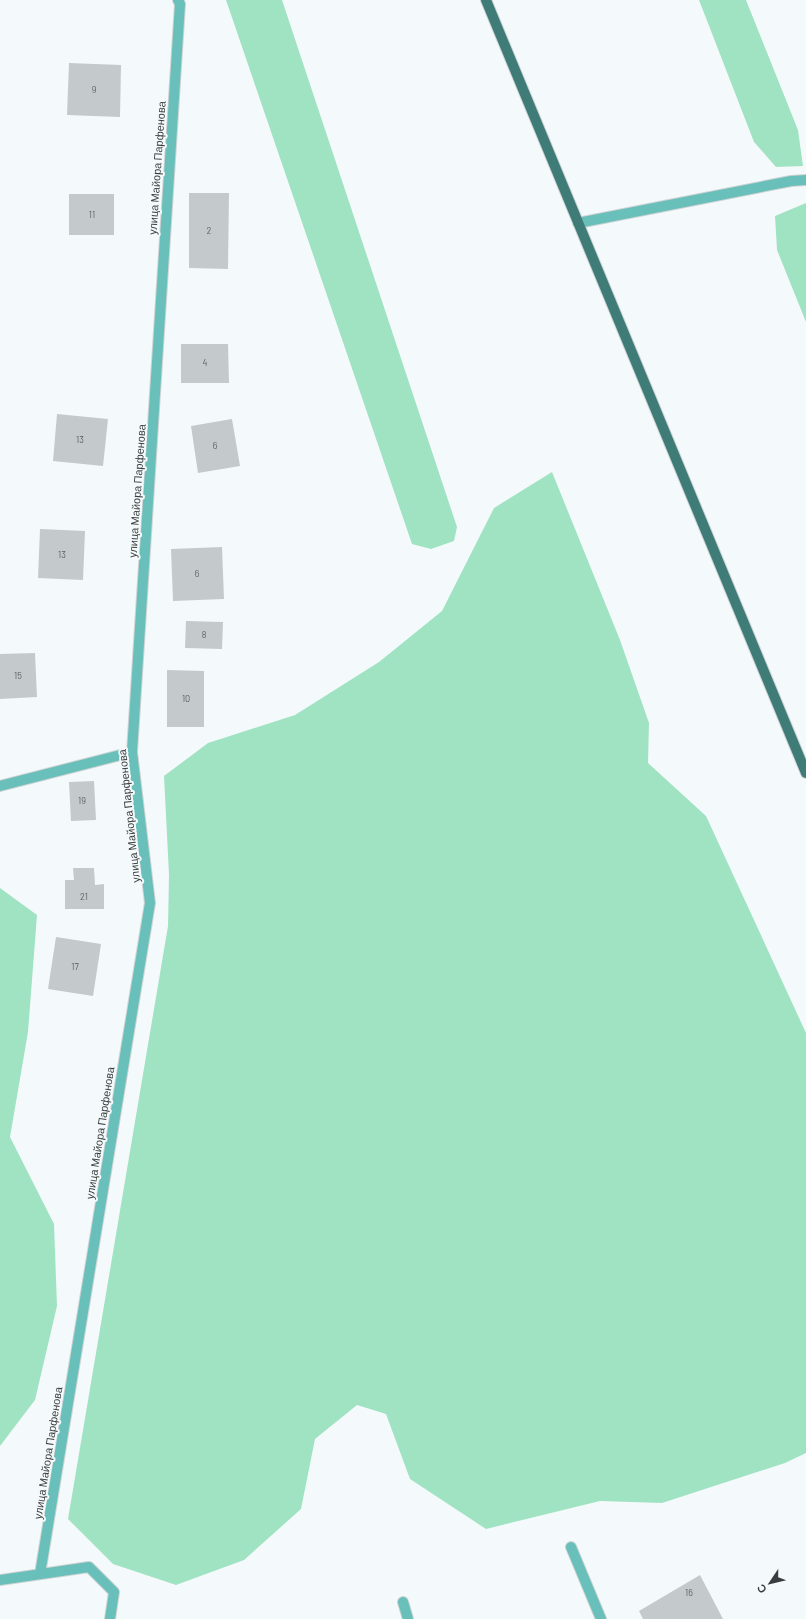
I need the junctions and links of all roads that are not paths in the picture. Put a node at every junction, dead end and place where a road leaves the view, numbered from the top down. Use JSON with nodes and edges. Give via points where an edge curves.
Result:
{"nodes":[{"id":1,"x":178,"y":0,"type":"edge"},
{"id":2,"x":486,"y":0,"type":"edge"},
{"id":3,"x":806,"y":180,"type":"edge"},
{"id":4,"x":578,"y":223,"type":"junction"},
{"id":5,"x":132,"y":752,"type":"junction"},
{"id":6,"x":806,"y":773,"type":"edge"},
{"id":7,"x":0,"y":786,"type":"edge"},
{"id":8,"x":571,"y":1547,"type":"dead end"},
{"id":9,"x":40,"y":1574,"type":"junction"},
{"id":10,"x":0,"y":1580,"type":"edge"},
{"id":11,"x":403,"y":1602,"type":"dead end"},
{"id":12,"x":110,"y":1619,"type":"edge"},
{"id":13,"x":408,"y":1619,"type":"edge"},
{"id":14,"x":601,"y":1619,"type":"edge"}],
"edges":[{"from":1,"to":5,"type":"street","name":"улица Майора Парфенова","via":[[180,4]]},
{"from":2,"to":4,"type":"main road"},
{"from":3,"to":4,"type":"street"},
{"from":4,"to":6,"type":"main road"},
{"from":5,"to":7,"type":"street"},
{"from":5,"to":9,"type":"street","name":"улица Майора Парфенова","via":[[150,903]]},
{"from":8,"to":14,"type":"street"},
{"from":9,"to":10,"type":"street"},
{"from":9,"to":12,"type":"street","via":[[89,1567],[114,1592]]},
{"from":11,"to":13,"type":"street"}]}
